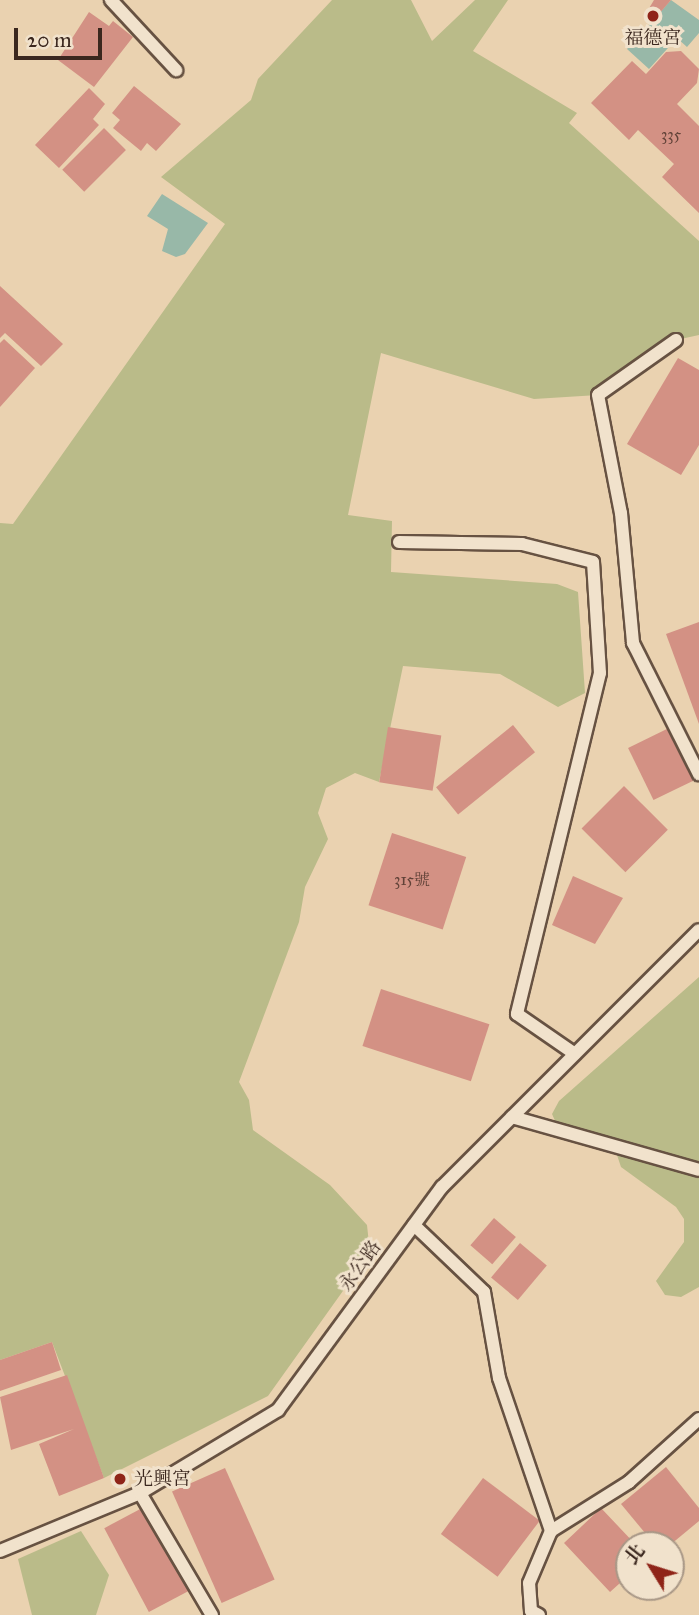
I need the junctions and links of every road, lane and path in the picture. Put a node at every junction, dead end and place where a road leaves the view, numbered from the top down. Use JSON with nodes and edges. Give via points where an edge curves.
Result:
{"nodes":[{"id":1,"x":111,"y":0,"type":"edge"},
{"id":2,"x":176,"y":70,"type":"dead end"},
{"id":3,"x":676,"y":340,"type":"dead end"},
{"id":4,"x":398,"y":542,"type":"dead end"},
{"id":5,"x":699,"y":774,"type":"edge"},
{"id":6,"x":699,"y":930,"type":"edge"},
{"id":7,"x":575,"y":1054,"type":"junction"},
{"id":8,"x":512,"y":1117,"type":"junction"},
{"id":9,"x":699,"y":1170,"type":"edge"},
{"id":10,"x":414,"y":1225,"type":"junction"},
{"id":11,"x":699,"y":1419,"type":"edge"},
{"id":12,"x":140,"y":1493,"type":"junction"},
{"id":13,"x":551,"y":1531,"type":"junction"},
{"id":14,"x":1,"y":1548,"type":"edge"},
{"id":15,"x":212,"y":1615,"type":"edge"},
{"id":16,"x":538,"y":1615,"type":"edge"}],
"edges":[{"from":1,"to":2,"type":"lane"},
{"from":3,"to":5,"type":"lane","via":[[598,395],[621,513],[633,643]]},
{"from":4,"to":7,"type":"lane","via":[[522,544],[593,562],[600,673],[517,1014]]},
{"from":6,"to":7,"type":"lane","name":"永公路"},
{"from":7,"to":8,"type":"lane","name":"永公路"},
{"from":8,"to":9,"type":"lane"},
{"from":8,"to":10,"type":"lane","name":"永公路","via":[[442,1187]]},
{"from":10,"to":12,"type":"lane","name":"永公路","via":[[278,1410]]},
{"from":10,"to":13,"type":"lane","via":[[484,1293],[499,1378]]},
{"from":11,"to":13,"type":"lane","via":[[629,1482]]},
{"from":12,"to":14,"type":"lane","name":"永公路"},
{"from":12,"to":15,"type":"lane"},
{"from":13,"to":16,"type":"lane","via":[[529,1583],[531,1611]]}]}
